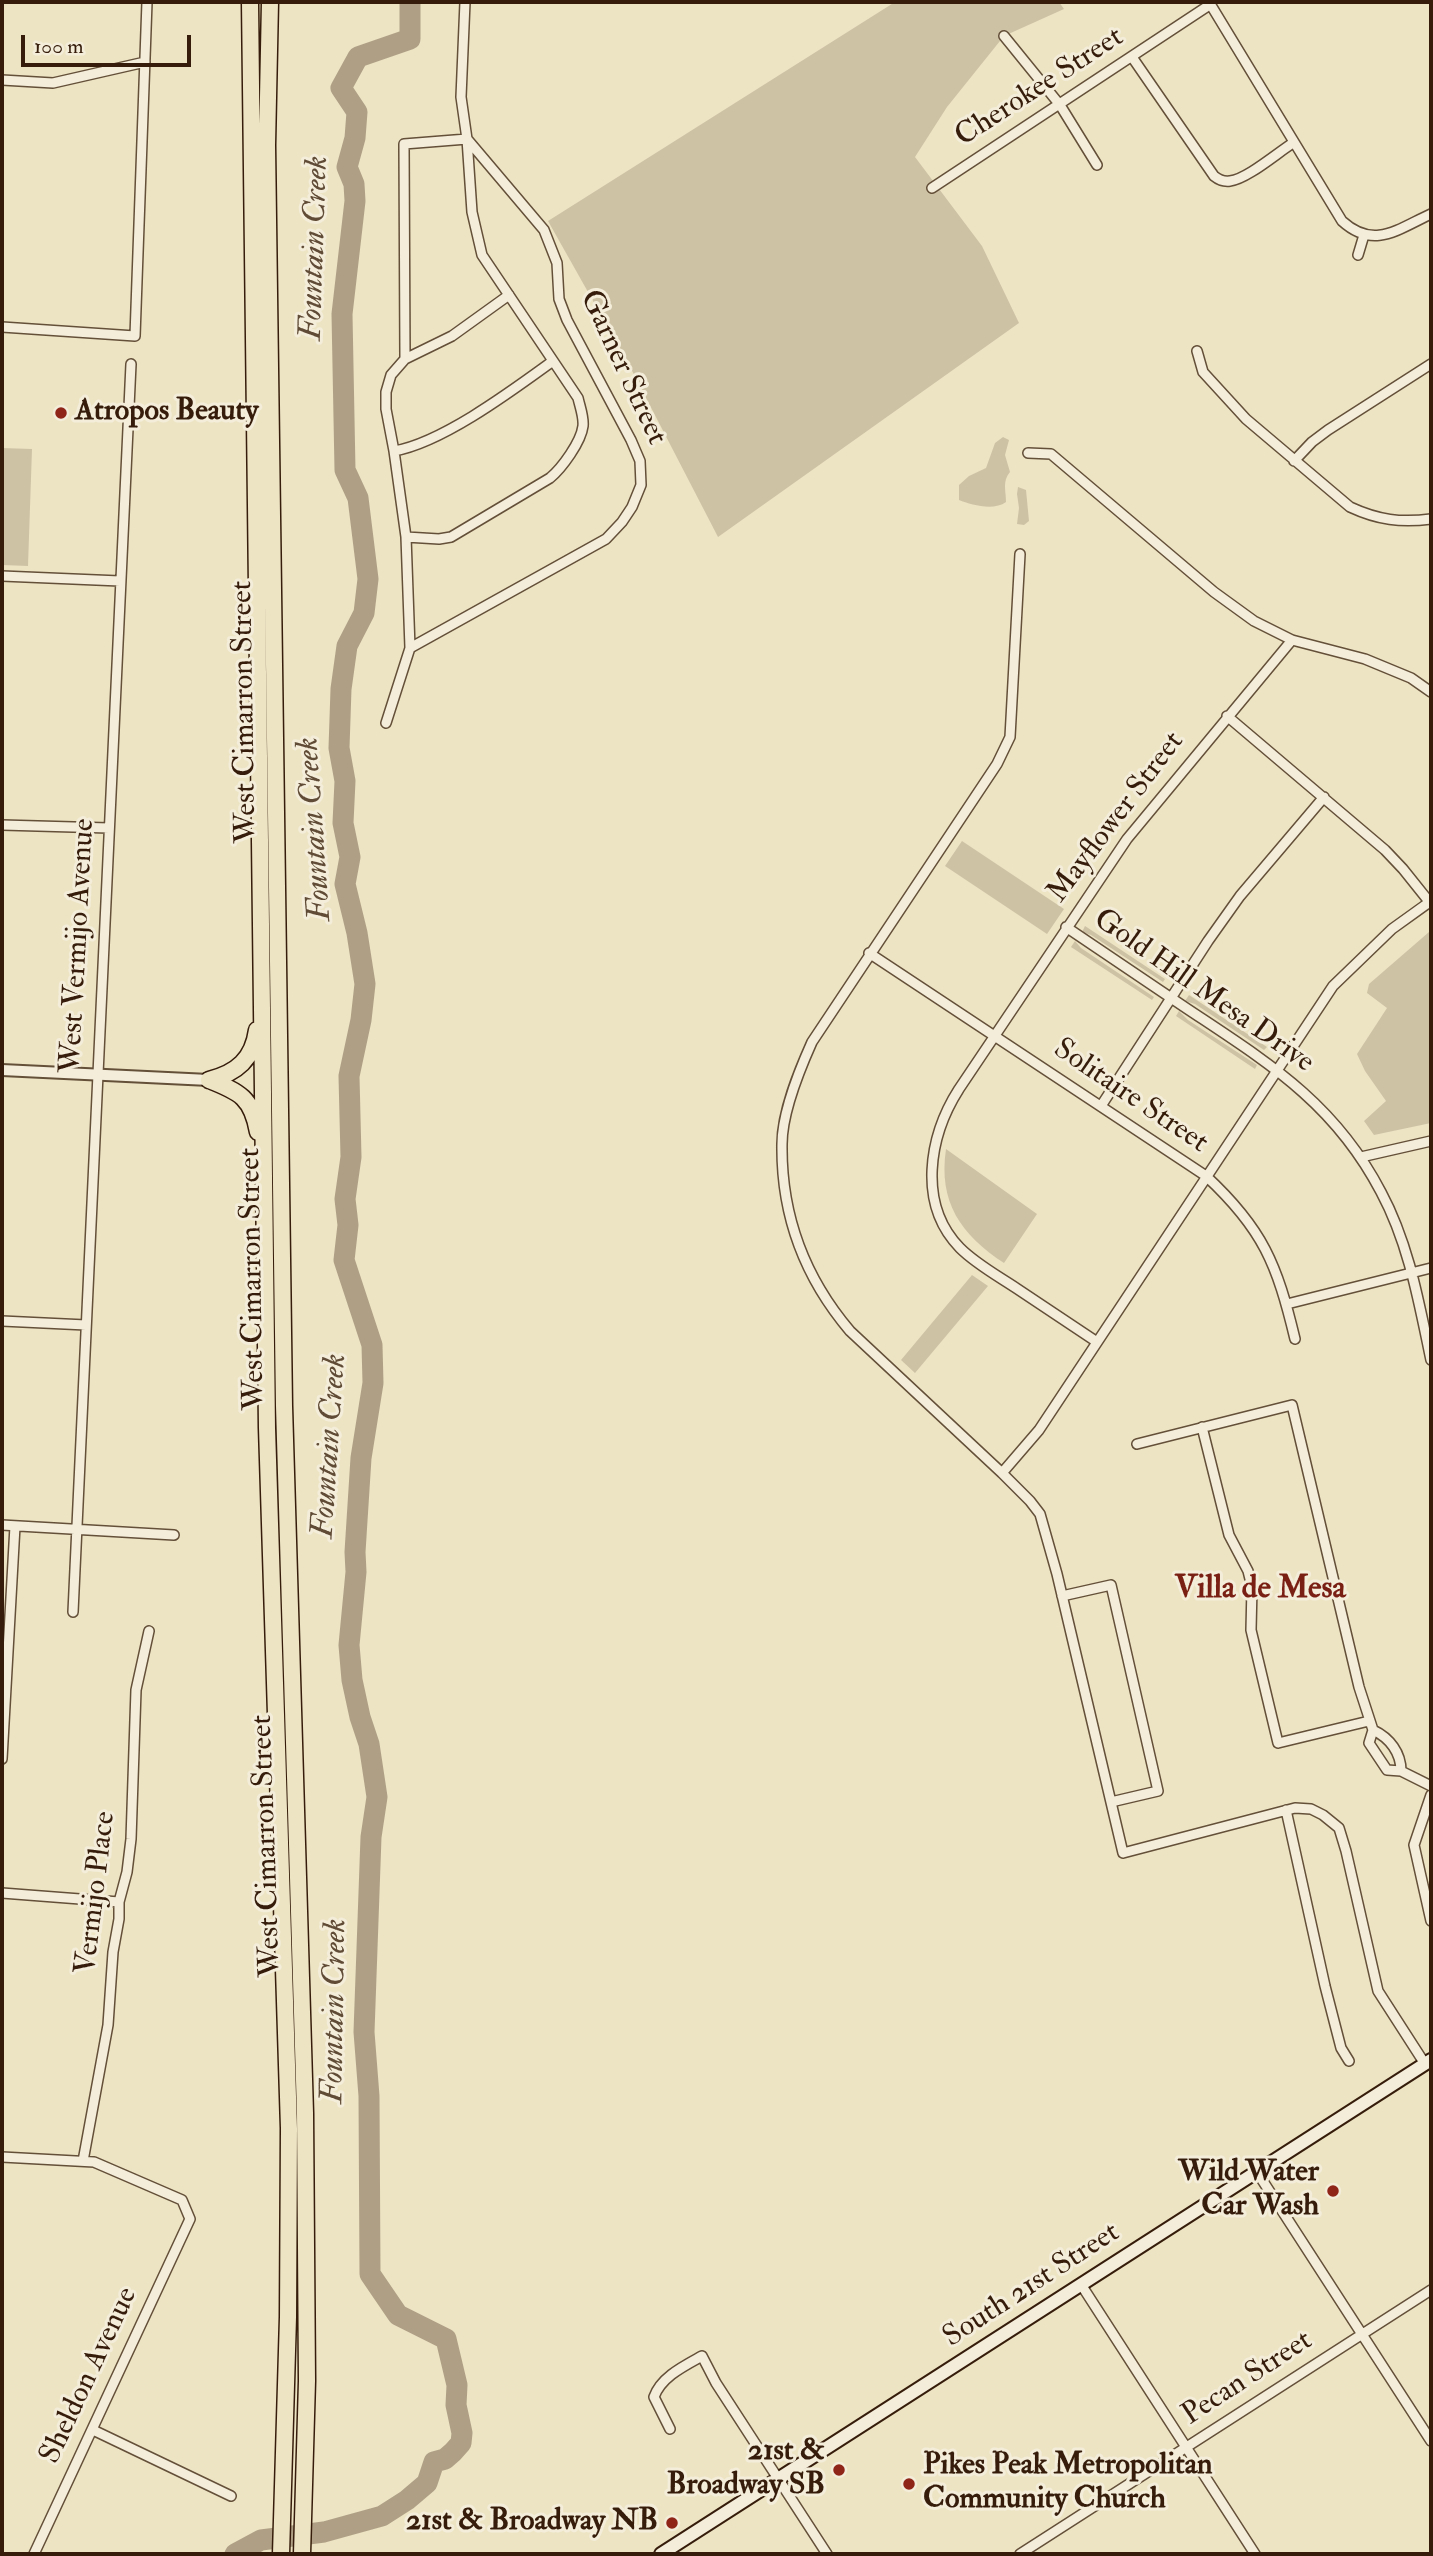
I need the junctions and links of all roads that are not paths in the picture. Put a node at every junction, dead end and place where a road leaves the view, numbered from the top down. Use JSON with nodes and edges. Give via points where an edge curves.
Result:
{"nodes":[{"id":1,"x":147,"y":2,"type":"edge"},
{"id":2,"x":250,"y":2,"type":"edge"},
{"id":3,"x":270,"y":2,"type":"edge"},
{"id":4,"x":465,"y":2,"type":"edge"},
{"id":5,"x":1210,"y":3,"type":"edge"},
{"id":6,"x":1004,"y":36,"type":"dead end"},
{"id":7,"x":1132,"y":57,"type":"junction"},
{"id":8,"x":145,"y":62,"type":"junction"},
{"id":9,"x":2,"y":80,"type":"edge"},
{"id":10,"x":1060,"y":105,"type":"junction"},
{"id":11,"x":467,"y":139,"type":"junction"},
{"id":12,"x":1293,"y":143,"type":"junction"},
{"id":13,"x":1097,"y":165,"type":"dead end"},
{"id":14,"x":932,"y":188,"type":"dead end"},
{"id":15,"x":1431,"y":214,"type":"edge"},
{"id":16,"x":1364,"y":235,"type":"junction"},
{"id":17,"x":1359,"y":256,"type":"dead end"},
{"id":18,"x":509,"y":295,"type":"junction"},
{"id":19,"x":2,"y":327,"type":"edge"},
{"id":20,"x":1197,"y":351,"type":"dead end"},
{"id":21,"x":405,"y":359,"type":"junction"},
{"id":22,"x":553,"y":361,"type":"junction"},
{"id":23,"x":131,"y":364,"type":"dead end"},
{"id":24,"x":1431,"y":364,"type":"edge"},
{"id":25,"x":394,"y":451,"type":"junction"},
{"id":26,"x":1028,"y":453,"type":"dead end"},
{"id":27,"x":1294,"y":461,"type":"junction"},
{"id":28,"x":1431,"y":519,"type":"edge"},
{"id":29,"x":406,"y":537,"type":"junction"},
{"id":30,"x":1020,"y":554,"type":"dead end"},
{"id":31,"x":2,"y":576,"type":"edge"},
{"id":32,"x":120,"y":581,"type":"junction"},
{"id":33,"x":1292,"y":640,"type":"junction"},
{"id":34,"x":410,"y":648,"type":"junction"},
{"id":35,"x":1431,"y":692,"type":"edge"},
{"id":36,"x":1227,"y":716,"type":"junction"},
{"id":37,"x":386,"y":723,"type":"dead end"},
{"id":38,"x":1324,"y":797,"type":"junction"},
{"id":39,"x":2,"y":825,"type":"edge"},
{"id":40,"x":109,"y":828,"type":"junction"},
{"id":41,"x":1431,"y":903,"type":"edge"},
{"id":42,"x":1066,"y":927,"type":"junction"},
{"id":43,"x":869,"y":953,"type":"junction"},
{"id":44,"x":262,"y":968,"type":"junction"},
{"id":45,"x":1171,"y":997,"type":"junction"},
{"id":46,"x":995,"y":1036,"type":"junction"},
{"id":47,"x":1277,"y":1069,"type":"junction"},
{"id":48,"x":2,"y":1070,"type":"edge"},
{"id":49,"x":97,"y":1074,"type":"junction"},
{"id":50,"x":209,"y":1080,"type":"junction"},
{"id":51,"x":1101,"y":1105,"type":"junction"},
{"id":52,"x":1431,"y":1141,"type":"edge"},
{"id":53,"x":1361,"y":1157,"type":"junction"},
{"id":54,"x":1206,"y":1176,"type":"junction"},
{"id":55,"x":265,"y":1203,"type":"junction"},
{"id":56,"x":1431,"y":1268,"type":"edge"},
{"id":57,"x":1412,"y":1273,"type":"junction"},
{"id":58,"x":1287,"y":1304,"type":"junction"},
{"id":59,"x":2,"y":1321,"type":"edge"},
{"id":60,"x":86,"y":1325,"type":"junction"},
{"id":61,"x":1295,"y":1339,"type":"dead end"},
{"id":62,"x":1097,"y":1342,"type":"junction"},
{"id":63,"x":1431,"y":1360,"type":"edge"},
{"id":64,"x":1202,"y":1427,"type":"junction"},
{"id":65,"x":1138,"y":1444,"type":"dead end"},
{"id":66,"x":1002,"y":1474,"type":"junction"},
{"id":67,"x":2,"y":1525,"type":"edge"},
{"id":68,"x":15,"y":1526,"type":"junction"},
{"id":69,"x":77,"y":1530,"type":"junction"},
{"id":70,"x":174,"y":1535,"type":"dead end"},
{"id":71,"x":1062,"y":1596,"type":"junction"},
{"id":72,"x":73,"y":1612,"type":"dead end"},
{"id":73,"x":149,"y":1631,"type":"dead end"},
{"id":74,"x":1371,"y":1726,"type":"junction"},
{"id":75,"x":2,"y":1759,"type":"edge"},
{"id":76,"x":1401,"y":1772,"type":"junction"},
{"id":77,"x":1431,"y":1786,"type":"edge"},
{"id":78,"x":1431,"y":1795,"type":"edge"},
{"id":79,"x":1111,"y":1802,"type":"junction"},
{"id":80,"x":1286,"y":1810,"type":"junction"},
{"id":81,"x":2,"y":1893,"type":"edge"},
{"id":82,"x":119,"y":1902,"type":"junction"},
{"id":83,"x":1431,"y":1921,"type":"edge"},
{"id":84,"x":1349,"y":2061,"type":"dead end"},
{"id":85,"x":1428,"y":2062,"type":"edge"},
{"id":86,"x":2,"y":2157,"type":"edge"},
{"id":87,"x":83,"y":2161,"type":"junction"},
{"id":88,"x":1256,"y":2172,"type":"junction"},
{"id":89,"x":1082,"y":2286,"type":"junction"},
{"id":90,"x":1431,"y":2290,"type":"edge"},
{"id":91,"x":1362,"y":2334,"type":"junction"},
{"id":92,"x":670,"y":2429,"type":"dead end"},
{"id":93,"x":93,"y":2430,"type":"junction"},
{"id":94,"x":1431,"y":2441,"type":"edge"},
{"id":95,"x":1186,"y":2447,"type":"junction"},
{"id":96,"x":778,"y":2480,"type":"junction"},
{"id":97,"x":231,"y":2496,"type":"dead end"},
{"id":98,"x":34,"y":2554,"type":"edge"},
{"id":99,"x":281,"y":2554,"type":"edge"},
{"id":100,"x":302,"y":2554,"type":"edge"},
{"id":101,"x":661,"y":2554,"type":"edge"},
{"id":102,"x":827,"y":2554,"type":"edge"},
{"id":103,"x":1020,"y":2554,"type":"edge"},
{"id":104,"x":1255,"y":2554,"type":"edge"}],
"edges":[{"from":1,"to":8,"type":"street"},
{"from":2,"to":44,"type":"highway","name":"West Cimarron Street"},
{"from":3,"to":100,"type":"highway","name":"West Cimarron Street","via":[[268,201],[284,1406],[305,2113],[307,2381]]},
{"from":4,"to":11,"type":"street","via":[[461,96]]},
{"from":5,"to":7,"type":"street","name":"Cherokee Street"},
{"from":5,"to":12,"type":"street"},
{"from":6,"to":10,"type":"street"},
{"from":7,"to":10,"type":"street","name":"Cherokee Street"},
{"from":7,"to":12,"type":"street","via":[[1214,176],[1222,181],[1242,176]]},
{"from":8,"to":9,"type":"street","via":[[53,83]]},
{"from":8,"to":19,"type":"street","via":[[135,336]]},
{"from":10,"to":13,"type":"street"},
{"from":10,"to":14,"type":"street","name":"Cherokee Street"},
{"from":11,"to":18,"type":"street","via":[[472,212],[482,255]]},
{"from":11,"to":21,"type":"street","via":[[404,144]]},
{"from":11,"to":34,"type":"street","name":"Garner Street","via":[[544,230],[557,262],[559,299],[631,440],[640,461],[641,485],[632,507],[606,539]]},
{"from":12,"to":16,"type":"street","via":[[1342,221]]},
{"from":15,"to":16,"type":"street","via":[[1391,234]]},
{"from":16,"to":17,"type":"street"},
{"from":18,"to":21,"type":"street","via":[[452,336]]},
{"from":18,"to":22,"type":"street"},
{"from":20,"to":27,"type":"street","via":[[1203,372],[1246,419]]},
{"from":21,"to":25,"type":"street","via":[[391,375],[386,391]]},
{"from":22,"to":25,"type":"street","via":[[503,397],[430,439]]},
{"from":22,"to":29,"type":"street","via":[[578,398],[583,419],[582,430],[561,469],[451,537]]},
{"from":23,"to":32,"type":"street","name":"West Vermijo Avenue"},
{"from":24,"to":27,"type":"street","via":[[1328,430]]},
{"from":25,"to":29,"type":"street"},
{"from":26,"to":33,"type":"street","via":[[1051,454],[1214,592],[1254,621]]},
{"from":27,"to":28,"type":"street","via":[[1350,508],[1370,517],[1411,522]]},
{"from":29,"to":34,"type":"street"},
{"from":30,"to":43,"type":"street","via":[[1010,737],[997,764]]},
{"from":31,"to":32,"type":"street"},
{"from":32,"to":40,"type":"street","name":"West Vermijo Avenue"},
{"from":33,"to":35,"type":"street","via":[[1365,659],[1411,678]]},
{"from":33,"to":36,"type":"street","name":"Mayflower Street"},
{"from":34,"to":37,"type":"street"},
{"from":36,"to":38,"type":"street"},
{"from":36,"to":42,"type":"street","name":"Mayflower Street","via":[[1127,839]]},
{"from":38,"to":41,"type":"street","via":[[1385,850]]},
{"from":38,"to":45,"type":"street","via":[[1240,896]]},
{"from":39,"to":40,"type":"street"},
{"from":40,"to":49,"type":"street","name":"West Vermijo Avenue"},
{"from":41,"to":47,"type":"street","via":[[1392,929],[1345,972]]},
{"from":42,"to":45,"type":"street","name":"Gold Hill Mesa Drive"},
{"from":42,"to":46,"type":"street","name":"Mayflower Street"},
{"from":43,"to":46,"type":"street","name":"Solitaire Street"},
{"from":43,"to":66,"type":"street","via":[[812,1042],[793,1087],[782,1142],[786,1196],[802,1257],[832,1310]]},
{"from":44,"to":50,"type":"highway","via":[[251,1053],[234,1070]]},
{"from":44,"to":55,"type":"highway","name":"West Cimarron Street"},
{"from":45,"to":47,"type":"street","name":"Gold Hill Mesa Drive"},
{"from":45,"to":51,"type":"street"},
{"from":46,"to":51,"type":"street","name":"Solitaire Street"},
{"from":46,"to":62,"type":"street","name":"Mayflower Street","via":[[949,1104],[936,1138],[931,1167],[940,1217],[953,1240],[971,1257]]},
{"from":47,"to":53,"type":"street","name":"Gold Hill Mesa Drive","via":[[1317,1104]]},
{"from":47,"to":54,"type":"street"},
{"from":48,"to":49,"type":"street"},
{"from":49,"to":50,"type":"street"},
{"from":49,"to":60,"type":"street","name":"West Vermijo Avenue"},
{"from":50,"to":55,"type":"highway","via":[[242,1095],[253,1110]]},
{"from":51,"to":54,"type":"street","name":"Solitaire Street"},
{"from":52,"to":53,"type":"street"},
{"from":53,"to":57,"type":"street","name":"Gold Hill Mesa Drive","via":[[1393,1216]]},
{"from":54,"to":58,"type":"street","name":"Solitaire Street","via":[[1257,1234],[1274,1263]]},
{"from":54,"to":62,"type":"street"},
{"from":55,"to":99,"type":"highway","name":"West Cimarron Street","via":[[289,2127]]},
{"from":56,"to":57,"type":"street"},
{"from":57,"to":58,"type":"street"},
{"from":57,"to":63,"type":"street","name":"Gold Hill Mesa Drive"},
{"from":58,"to":61,"type":"street","name":"Solitaire Street"},
{"from":59,"to":60,"type":"street"},
{"from":60,"to":69,"type":"street","name":"West Vermijo Avenue"},
{"from":62,"to":66,"type":"street","via":[[1039,1430]]},
{"from":64,"to":65,"type":"street"},
{"from":64,"to":74,"type":"street","via":[[1229,1535],[1252,1587],[1251,1630],[1278,1743]]},
{"from":64,"to":74,"type":"street","via":[[1292,1405]]},
{"from":66,"to":71,"type":"street","via":[[1040,1514]]},
{"from":67,"to":68,"type":"street"},
{"from":68,"to":69,"type":"street"},
{"from":68,"to":75,"type":"street"},
{"from":69,"to":70,"type":"street"},
{"from":69,"to":72,"type":"street","name":"West Vermijo Avenue"},
{"from":71,"to":79,"type":"street"},
{"from":71,"to":79,"type":"street","via":[[1111,1585],[1158,1791]]},
{"from":73,"to":82,"type":"street","name":"Vermijo Place","via":[[136,1690],[131,1839]]},
{"from":74,"to":76,"type":"street","via":[[1391,1743],[1401,1759]]},
{"from":74,"to":76,"type":"street","via":[[1369,1743],[1387,1770]]},
{"from":76,"to":77,"type":"street"},
{"from":78,"to":83,"type":"street","via":[[1414,1845]]},
{"from":79,"to":80,"type":"street","via":[[1123,1853]]},
{"from":80,"to":84,"type":"street","via":[[1325,1986],[1341,2048]]},
{"from":80,"to":85,"type":"street","via":[[1311,1809],[1339,1828],[1378,1991]]},
{"from":81,"to":82,"type":"street"},
{"from":82,"to":87,"type":"street","name":"Vermijo Place","via":[[108,2025]]},
{"from":85,"to":88,"type":"main road","name":"South 21st Street"},
{"from":86,"to":87,"type":"street"},
{"from":87,"to":93,"type":"street","name":"Sheldon Avenue","via":[[182,2200],[190,2219]]},
{"from":88,"to":89,"type":"main road","name":"South 21st Street"},
{"from":88,"to":91,"type":"street"},
{"from":89,"to":95,"type":"street"},
{"from":89,"to":96,"type":"main road","name":"South 21st Street"},
{"from":90,"to":91,"type":"street","name":"Pecan Street"},
{"from":91,"to":94,"type":"street"},
{"from":91,"to":95,"type":"street","name":"Pecan Street"},
{"from":92,"to":96,"type":"street","via":[[654,2397],[657,2389],[702,2356]]},
{"from":93,"to":97,"type":"street"},
{"from":93,"to":98,"type":"street","name":"Sheldon Avenue"},
{"from":95,"to":103,"type":"street","name":"Pecan Street"},
{"from":95,"to":104,"type":"street"},
{"from":96,"to":101,"type":"main road","name":"South 21st Street"},
{"from":96,"to":102,"type":"street"}]}
